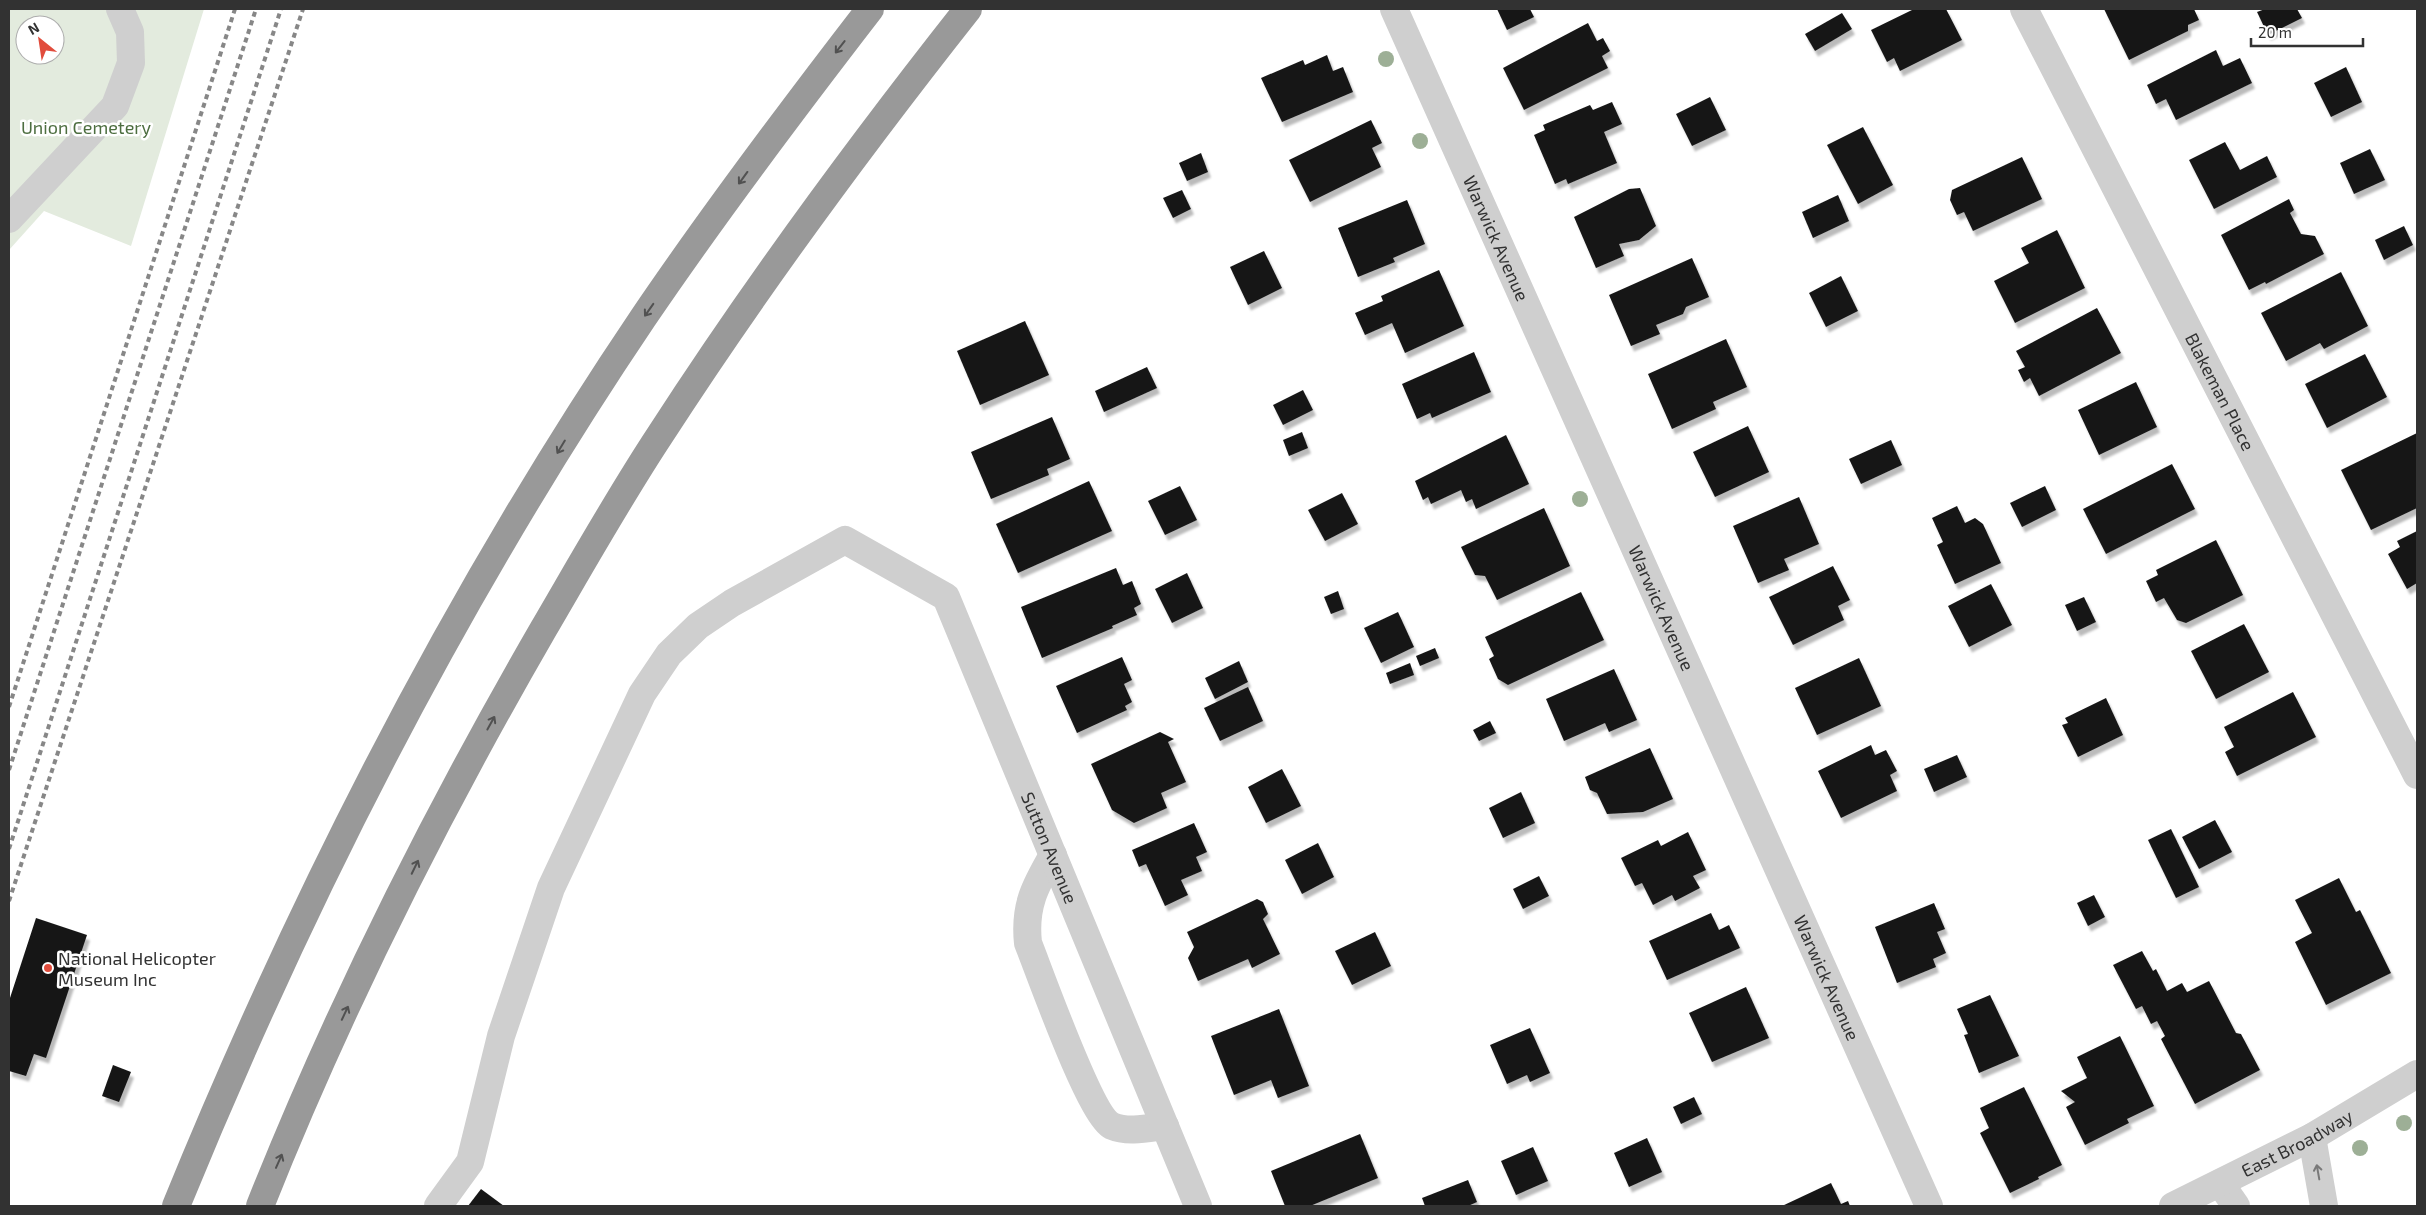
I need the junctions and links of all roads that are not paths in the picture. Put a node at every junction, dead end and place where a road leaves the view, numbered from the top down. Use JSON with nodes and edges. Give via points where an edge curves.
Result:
{"nodes":[{"id":1,"x":120,"y":9,"type":"edge"},
{"id":2,"x":870,"y":9,"type":"edge"},
{"id":3,"x":968,"y":9,"type":"edge"},
{"id":4,"x":1394,"y":9,"type":"edge"},
{"id":5,"x":2024,"y":9,"type":"edge"},
{"id":6,"x":9,"y":219,"type":"edge"},
{"id":7,"x":2417,"y":775,"type":"edge"},
{"id":8,"x":1053,"y":855,"type":"junction"},
{"id":9,"x":2417,"y":1074,"type":"edge"},
{"id":10,"x":1165,"y":1126,"type":"junction"},
{"id":11,"x":2312,"y":1137,"type":"junction"},
{"id":12,"x":2220,"y":1183,"type":"junction"},
{"id":13,"x":176,"y":1206,"type":"edge"},
{"id":14,"x":260,"y":1206,"type":"edge"},
{"id":15,"x":438,"y":1206,"type":"edge"},
{"id":16,"x":1198,"y":1206,"type":"edge"},
{"id":17,"x":1929,"y":1206,"type":"edge"},
{"id":18,"x":2173,"y":1206,"type":"edge"},
{"id":19,"x":2236,"y":1206,"type":"edge"},
{"id":20,"x":2324,"y":1206,"type":"edge"}],
"edges":[{"from":1,"to":6,"type":"street","via":[[130,32],[131,63],[115,106]]},
{"from":2,"to":13,"type":"highway","one_way":true,"via":[[743,178],[642,320],[499,548],[433,665],[310,904],[248,1037]]},
{"from":14,"to":3,"type":"highway","one_way":true,"via":[[323,1060],[439,818],[585,558],[658,437],[737,319],[826,194]]},
{"from":4,"to":17,"type":"street","name":"Warwick Avenue"},
{"from":5,"to":7,"type":"street","name":"Blakeman Place"},
{"from":8,"to":10,"type":"street","name":"Sutton Avenue"},
{"from":8,"to":10,"type":"street","via":[[1030,900],[1026,922],[1028,943],[1086,1088],[1099,1113],[1112,1126],[1129,1130]]},
{"from":8,"to":15,"type":"street","name":"Sutton Avenue","via":[[946,597],[845,540],[732,604],[698,626],[669,654],[647,686],[551,888],[501,1036],[470,1162]]},
{"from":9,"to":11,"type":"street","name":"East Broadway"},
{"from":10,"to":16,"type":"street","name":"Sutton Avenue"},
{"from":11,"to":12,"type":"street","name":"East Broadway"},
{"from":20,"to":11,"type":"street","one_way":true},
{"from":12,"to":18,"type":"street","name":"East Broadway"},
{"from":12,"to":19,"type":"street"}]}
